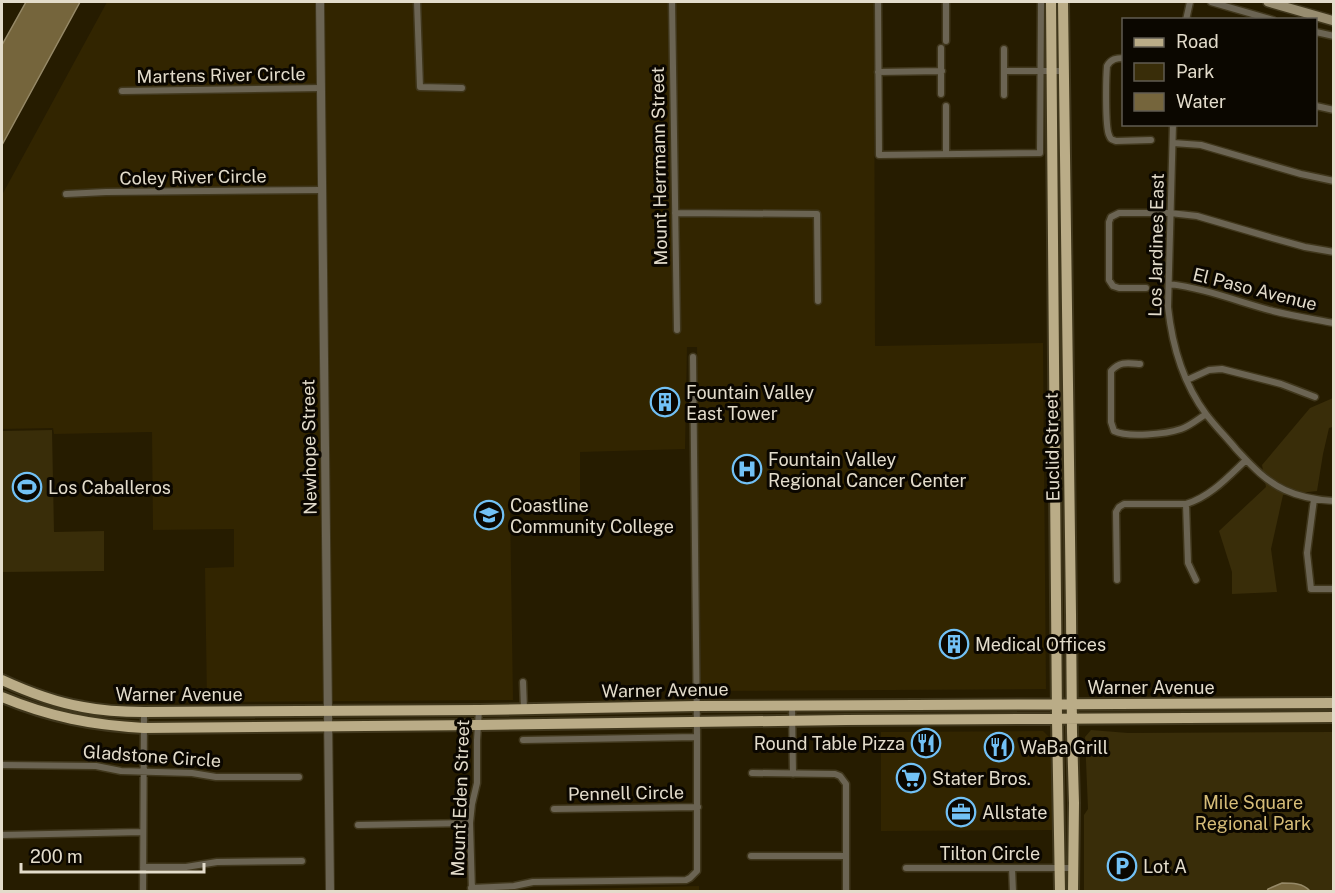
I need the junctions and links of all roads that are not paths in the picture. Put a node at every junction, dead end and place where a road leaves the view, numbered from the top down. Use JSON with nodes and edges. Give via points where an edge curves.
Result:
{"nodes":[{"id":1,"x":320,"y":2,"type":"edge"},
{"id":2,"x":417,"y":2,"type":"edge"},
{"id":3,"x":672,"y":2,"type":"edge"},
{"id":4,"x":878,"y":2,"type":"edge"},
{"id":5,"x":946,"y":2,"type":"edge"},
{"id":6,"x":1041,"y":2,"type":"edge"},
{"id":7,"x":1052,"y":2,"type":"edge"},
{"id":8,"x":1063,"y":2,"type":"edge"},
{"id":9,"x":1190,"y":2,"type":"edge"},
{"id":10,"x":1211,"y":2,"type":"edge"},
{"id":11,"x":1268,"y":2,"type":"edge"},
{"id":12,"x":1186,"y":18,"type":"edge"},
{"id":13,"x":1267,"y":18,"type":"edge"},
{"id":14,"x":1329,"y":20,"type":"edge"},
{"id":15,"x":1317,"y":32,"type":"edge"},
{"id":16,"x":1334,"y":36,"type":"edge"},
{"id":17,"x":946,"y":41,"type":"dead end"},
{"id":18,"x":941,"y":48,"type":"dead end"},
{"id":19,"x":1004,"y":49,"type":"dead end"},
{"id":20,"x":1122,"y":58,"type":"edge"},
{"id":21,"x":942,"y":71,"type":"junction"},
{"id":22,"x":1004,"y":71,"type":"junction"},
{"id":23,"x":1046,"y":71,"type":"junction"},
{"id":24,"x":1064,"y":71,"type":"junction"},
{"id":25,"x":878,"y":72,"type":"junction"},
{"id":26,"x":321,"y":88,"type":"junction"},
{"id":27,"x":462,"y":88,"type":"dead end"},
{"id":28,"x":122,"y":91,"type":"dead end"},
{"id":29,"x":941,"y":94,"type":"dead end"},
{"id":30,"x":1004,"y":95,"type":"dead end"},
{"id":31,"x":946,"y":106,"type":"dead end"},
{"id":32,"x":1317,"y":106,"type":"edge"},
{"id":33,"x":1334,"y":110,"type":"edge"},
{"id":34,"x":1173,"y":126,"type":"edge"},
{"id":35,"x":1151,"y":140,"type":"dead end"},
{"id":36,"x":1173,"y":143,"type":"junction"},
{"id":37,"x":946,"y":154,"type":"junction"},
{"id":38,"x":1053,"y":168,"type":"junction"},
{"id":39,"x":1065,"y":168,"type":"junction"},
{"id":40,"x":1334,"y":181,"type":"edge"},
{"id":41,"x":321,"y":190,"type":"junction"},
{"id":42,"x":66,"y":194,"type":"dead end"},
{"id":43,"x":675,"y":213,"type":"junction"},
{"id":44,"x":1170,"y":213,"type":"junction"},
{"id":45,"x":1334,"y":252,"type":"edge"},
{"id":46,"x":1168,"y":284,"type":"junction"},
{"id":47,"x":1146,"y":288,"type":"dead end"},
{"id":48,"x":818,"y":301,"type":"dead end"},
{"id":49,"x":1334,"y":323,"type":"edge"},
{"id":50,"x":677,"y":330,"type":"dead end"},
{"id":51,"x":693,"y":357,"type":"dead end"},
{"id":52,"x":1140,"y":364,"type":"dead end"},
{"id":53,"x":1187,"y":380,"type":"junction"},
{"id":54,"x":1315,"y":397,"type":"dead end"},
{"id":55,"x":1206,"y":414,"type":"junction"},
{"id":56,"x":1246,"y":460,"type":"junction"},
{"id":57,"x":1314,"y":499,"type":"junction"},
{"id":58,"x":1334,"y":501,"type":"edge"},
{"id":59,"x":1186,"y":504,"type":"junction"},
{"id":60,"x":1117,"y":579,"type":"dead end"},
{"id":61,"x":1196,"y":579,"type":"dead end"},
{"id":62,"x":1334,"y":589,"type":"edge"},
{"id":63,"x":5,"y":681,"type":"edge"},
{"id":64,"x":523,"y":682,"type":"dead end"},
{"id":65,"x":2,"y":692,"type":"edge"},
{"id":66,"x":2,"y":698,"type":"edge"},
{"id":67,"x":1334,"y":703,"type":"edge"},
{"id":68,"x":1071,"y":704,"type":"junction"},
{"id":69,"x":884,"y":705,"type":"junction"},
{"id":70,"x":1057,"y":705,"type":"junction"},
{"id":71,"x":697,"y":706,"type":"junction"},
{"id":72,"x":792,"y":706,"type":"junction"},
{"id":73,"x":524,"y":709,"type":"junction"},
{"id":74,"x":328,"y":710,"type":"junction"},
{"id":75,"x":479,"y":710,"type":"junction"},
{"id":76,"x":111,"y":711,"type":"junction"},
{"id":77,"x":144,"y":712,"type":"junction"},
{"id":78,"x":1334,"y":717,"type":"edge"},
{"id":79,"x":68,"y":719,"type":"junction"},
{"id":80,"x":1057,"y":719,"type":"junction"},
{"id":81,"x":1072,"y":719,"type":"junction"},
{"id":82,"x":846,"y":720,"type":"junction"},
{"id":83,"x":697,"y":721,"type":"junction"},
{"id":84,"x":792,"y":721,"type":"junction"},
{"id":85,"x":478,"y":725,"type":"junction"},
{"id":86,"x":328,"y":726,"type":"junction"},
{"id":87,"x":144,"y":728,"type":"junction"},
{"id":88,"x":697,"y":737,"type":"junction"},
{"id":89,"x":523,"y":740,"type":"dead end"},
{"id":90,"x":2,"y":765,"type":"edge"},
{"id":91,"x":144,"y":772,"type":"junction"},
{"id":92,"x":752,"y":773,"type":"dead end"},
{"id":93,"x":793,"y":774,"type":"junction"},
{"id":94,"x":299,"y":777,"type":"dead end"},
{"id":95,"x":698,"y":807,"type":"junction"},
{"id":96,"x":554,"y":809,"type":"dead end"},
{"id":97,"x":470,"y":823,"type":"junction"},
{"id":98,"x":358,"y":825,"type":"dead end"},
{"id":99,"x":143,"y":832,"type":"junction"},
{"id":100,"x":2,"y":835,"type":"edge"},
{"id":101,"x":751,"y":856,"type":"dead end"},
{"id":102,"x":846,"y":856,"type":"junction"},
{"id":103,"x":302,"y":861,"type":"dead end"},
{"id":104,"x":143,"y":867,"type":"junction"},
{"id":105,"x":906,"y":868,"type":"dead end"},
{"id":106,"x":1012,"y":868,"type":"junction"},
{"id":107,"x":1060,"y":868,"type":"junction"},
{"id":108,"x":1073,"y":868,"type":"junction"},
{"id":109,"x":471,"y":890,"type":"edge"},
{"id":110,"x":143,"y":891,"type":"edge"},
{"id":111,"x":330,"y":891,"type":"edge"},
{"id":112,"x":846,"y":891,"type":"edge"},
{"id":113,"x":1013,"y":891,"type":"edge"},
{"id":114,"x":1060,"y":891,"type":"edge"},
{"id":115,"x":1073,"y":891,"type":"edge"}],
"edges":[{"from":1,"to":26,"type":"street","name":"Newhope Street"},
{"from":2,"to":27,"type":"street","via":[[420,87]]},
{"from":3,"to":43,"type":"street","name":"Mount Herrmann Street"},
{"from":4,"to":25,"type":"street"},
{"from":5,"to":17,"type":"street"},
{"from":6,"to":23,"type":"street"},
{"from":7,"to":23,"type":"main road","name":"Euclid Street"},
{"from":8,"to":24,"type":"main road","name":"Euclid Street"},
{"from":9,"to":12,"type":"street"},
{"from":10,"to":13,"type":"street"},
{"from":11,"to":14,"type":"main road"},
{"from":14,"to":15,"type":"street"},
{"from":15,"to":16,"type":"street"},
{"from":18,"to":21,"type":"street"},
{"from":19,"to":22,"type":"street"},
{"from":20,"to":35,"type":"street","via":[[1110,61],[1107,66],[1109,136],[1116,141]]},
{"from":21,"to":25,"type":"street"},
{"from":21,"to":29,"type":"street"},
{"from":22,"to":23,"type":"street"},
{"from":22,"to":30,"type":"street"},
{"from":23,"to":24,"type":"street"},
{"from":23,"to":37,"type":"street","via":[[1040,153]]},
{"from":23,"to":38,"type":"main road","name":"Euclid Street"},
{"from":24,"to":39,"type":"main road","name":"Euclid Street"},
{"from":25,"to":37,"type":"street","via":[[879,155]]},
{"from":26,"to":28,"type":"street","name":"Martens River Circle"},
{"from":26,"to":41,"type":"street","name":"Newhope Street"},
{"from":31,"to":37,"type":"street"},
{"from":32,"to":33,"type":"street"},
{"from":34,"to":36,"type":"street","name":"Los Jardines East"},
{"from":36,"to":40,"type":"street","via":[[1201,145]]},
{"from":36,"to":44,"type":"street","name":"Los Jardines East"},
{"from":38,"to":39,"type":"street"},
{"from":38,"to":70,"type":"main road","name":"Euclid Street"},
{"from":39,"to":68,"type":"main road","name":"Euclid Street"},
{"from":41,"to":42,"type":"street","name":"Coley River Circle"},
{"from":41,"to":74,"type":"street","name":"Newhope Street"},
{"from":43,"to":48,"type":"street","via":[[817,214]]},
{"from":43,"to":50,"type":"street","name":"Mount Herrmann Street"},
{"from":44,"to":45,"type":"street","via":[[1197,216]]},
{"from":44,"to":46,"type":"street","name":"Los Jardines East"},
{"from":44,"to":47,"type":"street","via":[[1119,213],[1109,222],[1109,280],[1119,288]]},
{"from":46,"to":49,"type":"street","name":"El Paso Avenue"},
{"from":46,"to":53,"type":"street","name":"Los Jardines East","via":[[1171,331]]},
{"from":51,"to":71,"type":"street"},
{"from":52,"to":55,"type":"street","via":[[1118,364],[1111,371],[1114,431],[1126,435],[1167,433]]},
{"from":53,"to":54,"type":"street","via":[[1222,369]]},
{"from":53,"to":55,"type":"street","name":"Los Jardines East"},
{"from":55,"to":56,"type":"street","name":"Los Jardines East"},
{"from":56,"to":57,"type":"street","name":"Los Jardines East","via":[[1284,490]]},
{"from":56,"to":59,"type":"street","via":[[1214,490]]},
{"from":57,"to":58,"type":"street","name":"Los Jardines East"},
{"from":57,"to":62,"type":"street","via":[[1307,553],[1311,589]]},
{"from":59,"to":60,"type":"street","via":[[1119,507]]},
{"from":59,"to":61,"type":"street","via":[[1188,562]]},
{"from":63,"to":65,"type":"street"},
{"from":63,"to":76,"type":"main road","name":"Warner Avenue","via":[[55,701]]},
{"from":64,"to":73,"type":"street"},
{"from":66,"to":79,"type":"main road","name":"Warner Avenue"},
{"from":67,"to":68,"type":"main road","name":"Warner Avenue"},
{"from":68,"to":70,"type":"main road","name":"Warner Avenue"},
{"from":68,"to":81,"type":"main road","name":"Euclid Street"},
{"from":69,"to":70,"type":"main road","name":"Warner Avenue"},
{"from":69,"to":72,"type":"main road","name":"Warner Avenue"},
{"from":69,"to":82,"type":"main road","via":[[879,713],[855,715]]},
{"from":70,"to":80,"type":"main road","name":"Euclid Street"},
{"from":71,"to":72,"type":"main road","name":"Warner Avenue"},
{"from":71,"to":73,"type":"main road","name":"Warner Avenue"},
{"from":71,"to":83,"type":"street"},
{"from":72,"to":84,"type":"street"},
{"from":73,"to":75,"type":"main road","name":"Warner Avenue"},
{"from":74,"to":75,"type":"main road","name":"Warner Avenue"},
{"from":74,"to":77,"type":"main road","name":"Warner Avenue"},
{"from":74,"to":86,"type":"street","name":"Newhope Street"},
{"from":75,"to":85,"type":"street","name":"Mount Eden Street"},
{"from":76,"to":77,"type":"main road","name":"Warner Avenue"},
{"from":76,"to":79,"type":"main road","via":[[105,718]]},
{"from":77,"to":87,"type":"street"},
{"from":78,"to":81,"type":"main road","name":"Warner Avenue"},
{"from":79,"to":87,"type":"main road","name":"Warner Avenue"},
{"from":80,"to":81,"type":"main road","name":"Warner Avenue"},
{"from":80,"to":82,"type":"main road","name":"Warner Avenue"},
{"from":80,"to":107,"type":"main road","name":"Euclid Street"},
{"from":81,"to":108,"type":"main road","name":"Euclid Street"},
{"from":82,"to":84,"type":"main road","name":"Warner Avenue"},
{"from":83,"to":84,"type":"main road","name":"Warner Avenue"},
{"from":83,"to":85,"type":"main road","name":"Warner Avenue"},
{"from":83,"to":88,"type":"street"},
{"from":84,"to":93,"type":"street"},
{"from":85,"to":86,"type":"main road","name":"Warner Avenue"},
{"from":85,"to":97,"type":"street","name":"Mount Eden Street","via":[[477,783]]},
{"from":86,"to":87,"type":"main road","name":"Warner Avenue"},
{"from":86,"to":111,"type":"street","name":"Newhope Street"},
{"from":87,"to":91,"type":"street"},
{"from":88,"to":89,"type":"street"},
{"from":88,"to":95,"type":"street"},
{"from":90,"to":91,"type":"street","name":"Gladstone Circle","via":[[96,766]]},
{"from":91,"to":94,"type":"street","name":"Gladstone Circle"},
{"from":91,"to":99,"type":"street"},
{"from":92,"to":93,"type":"street"},
{"from":93,"to":102,"type":"street","via":[[835,774],[846,784]]},
{"from":95,"to":96,"type":"street","name":"Pennell Circle"},
{"from":95,"to":109,"type":"street","via":[[698,867],[686,880],[532,882]]},
{"from":97,"to":98,"type":"street"},
{"from":97,"to":109,"type":"street","name":"Mount Eden Street"},
{"from":99,"to":100,"type":"street"},
{"from":99,"to":104,"type":"street"},
{"from":101,"to":102,"type":"street"},
{"from":102,"to":112,"type":"street"},
{"from":103,"to":104,"type":"street"},
{"from":104,"to":110,"type":"street"},
{"from":105,"to":106,"type":"street","name":"Tilton Circle"},
{"from":106,"to":107,"type":"street","name":"Tilton Circle"},
{"from":106,"to":113,"type":"street"},
{"from":107,"to":108,"type":"street","name":"Tilton Circle"},
{"from":107,"to":114,"type":"main road","name":"Euclid Street"},
{"from":108,"to":115,"type":"main road","name":"Euclid Street"}]}
